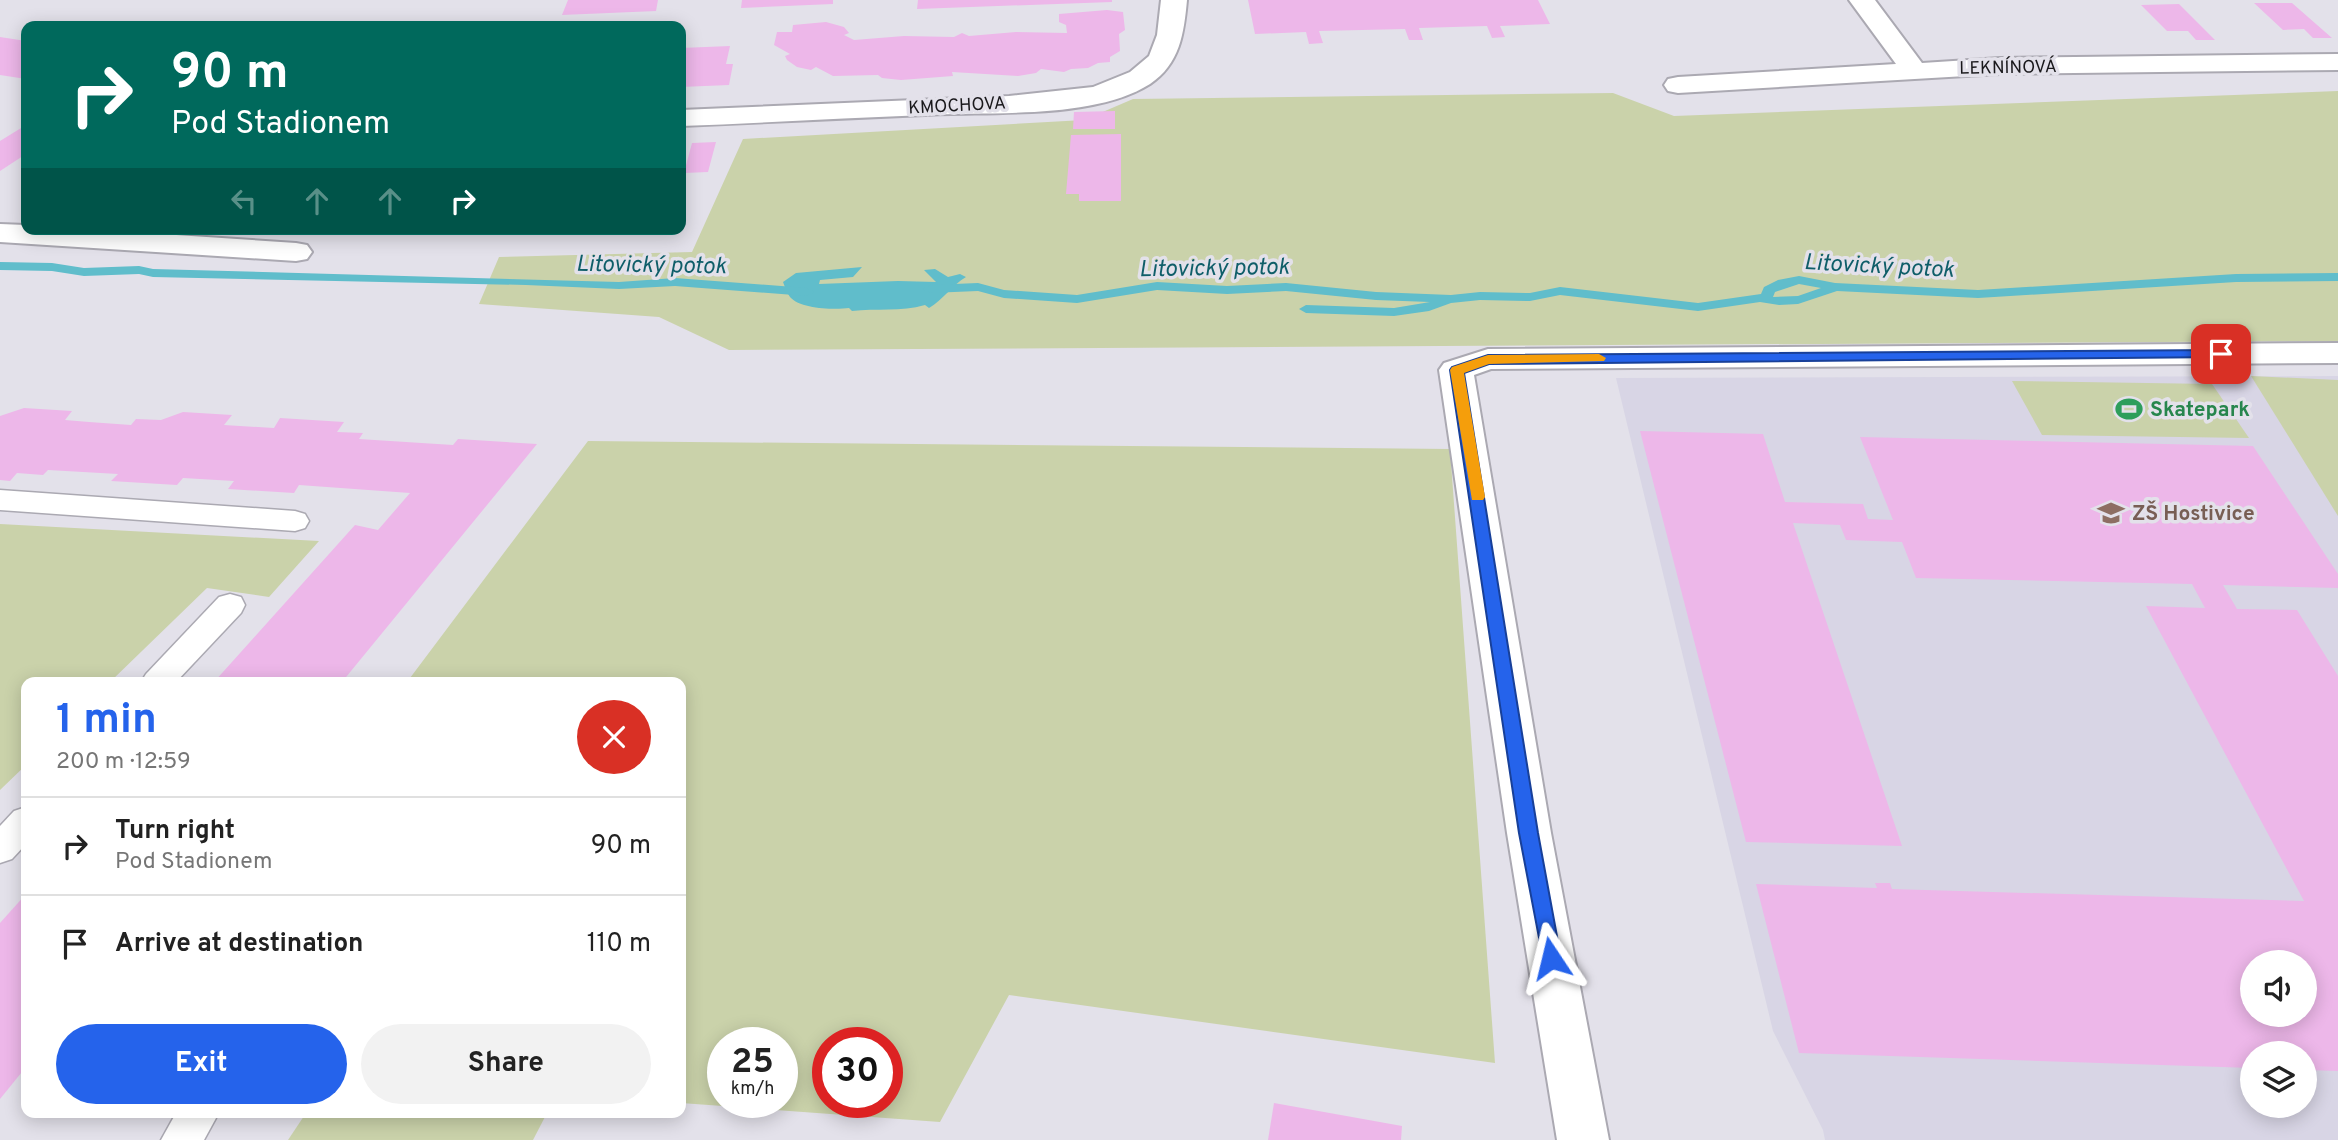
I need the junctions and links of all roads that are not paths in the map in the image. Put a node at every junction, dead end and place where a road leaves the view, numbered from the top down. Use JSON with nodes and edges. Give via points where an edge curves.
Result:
{"nodes":[{"id":1,"x":1174,"y":0,"type":"edge"},
{"id":2,"x":1862,"y":0,"type":"edge"},
{"id":3,"x":2338,"y":62,"type":"edge"},
{"id":4,"x":1914,"y":70,"type":"junction"},
{"id":5,"x":1678,"y":85,"type":"dead end"},
{"id":6,"x":686,"y":118,"type":"edge"},
{"id":7,"x":0,"y":233,"type":"edge"},
{"id":8,"x":21,"y":234,"type":"edge"},
{"id":9,"x":31,"y":235,"type":"edge"},
{"id":10,"x":296,"y":252,"type":"dead end"},
{"id":11,"x":2338,"y":353,"type":"edge"},
{"id":12,"x":0,"y":500,"type":"edge"},
{"id":13,"x":295,"y":521,"type":"dead end"},
{"id":14,"x":230,"y":605,"type":"dead end"},
{"id":15,"x":162,"y":677,"type":"edge"},
{"id":16,"x":1583,"y":1140,"type":"edge"}],
"edges":[{"from":1,"to":6,"type":"street","name":"KMOCHOVA","via":[[1164,57],[1138,79],[1108,91],[1040,101]]},
{"from":2,"to":4,"type":"street"},
{"from":3,"to":4,"type":"street","name":"LEKNÍNOVÁ"},
{"from":4,"to":5,"type":"street","name":"LEKNÍNOVÁ"},
{"from":7,"to":8,"type":"street"},
{"from":9,"to":10,"type":"street"},
{"from":11,"to":16,"type":"street","via":[[1488,359],[1457,370],[1528,833]]},
{"from":12,"to":13,"type":"lane"},
{"from":14,"to":15,"type":"lane"}]}
